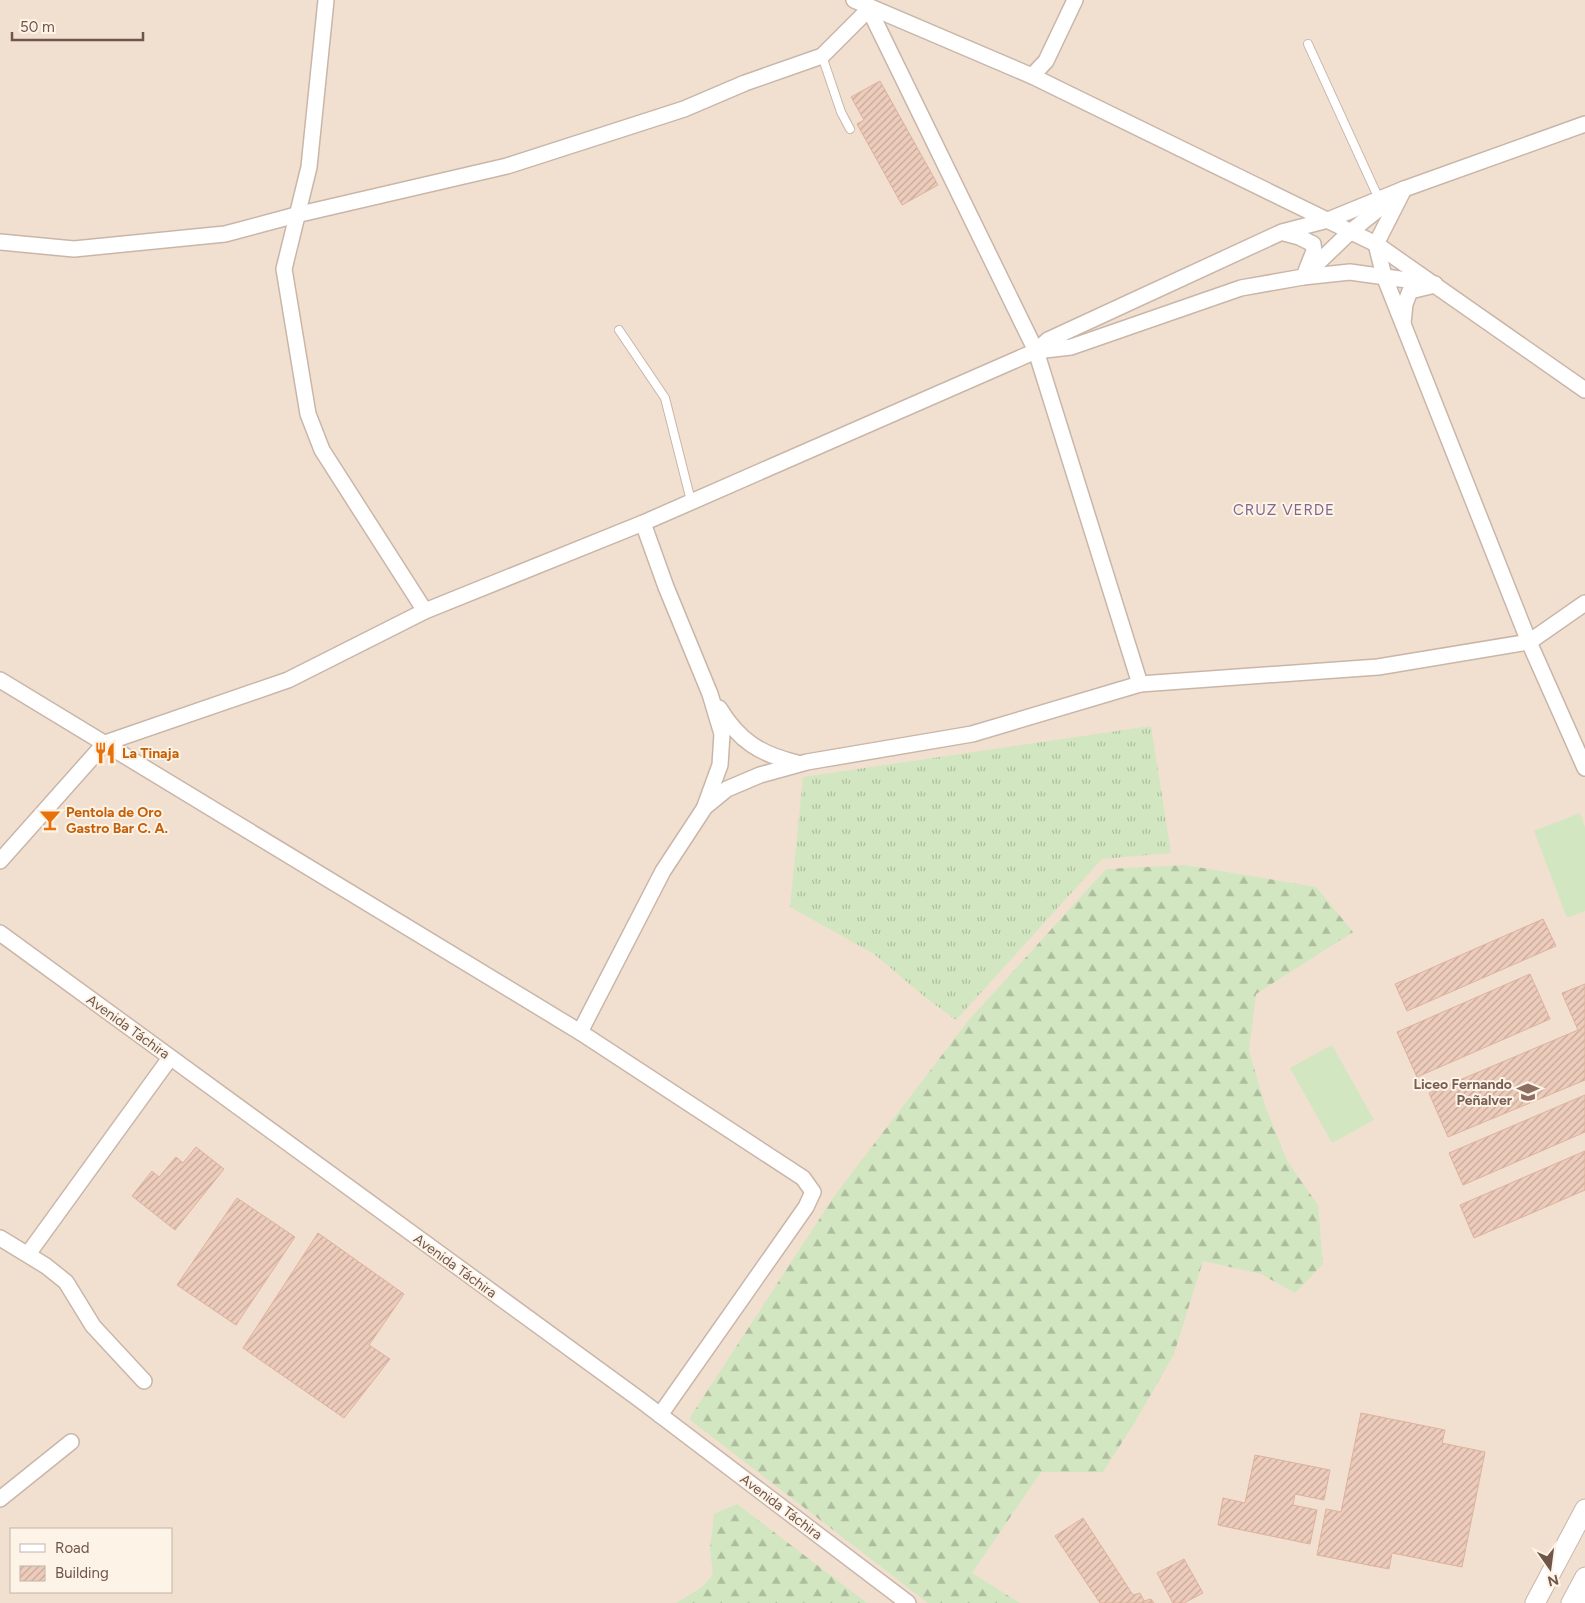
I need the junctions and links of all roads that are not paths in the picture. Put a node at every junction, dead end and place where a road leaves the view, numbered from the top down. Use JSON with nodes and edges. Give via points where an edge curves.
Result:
{"nodes":[{"id":1,"x":326,"y":0,"type":"edge"},
{"id":2,"x":854,"y":0,"type":"edge"},
{"id":3,"x":1075,"y":0,"type":"edge"},
{"id":4,"x":869,"y":9,"type":"junction"},
{"id":5,"x":1308,"y":44,"type":"dead end"},
{"id":6,"x":822,"y":56,"type":"junction"},
{"id":7,"x":1032,"y":76,"type":"junction"},
{"id":8,"x":1585,"y":124,"type":"edge"},
{"id":9,"x":850,"y":129,"type":"dead end"},
{"id":10,"x":1404,"y":189,"type":"junction"},
{"id":11,"x":1379,"y":199,"type":"junction"},
{"id":12,"x":296,"y":215,"type":"junction"},
{"id":13,"x":1328,"y":220,"type":"junction"},
{"id":14,"x":1282,"y":232,"type":"junction"},
{"id":15,"x":1350,"y":232,"type":"junction"},
{"id":16,"x":0,"y":242,"type":"edge"},
{"id":17,"x":1376,"y":244,"type":"junction"},
{"id":18,"x":1384,"y":276,"type":"junction"},
{"id":19,"x":1303,"y":277,"type":"junction"},
{"id":20,"x":1435,"y":284,"type":"junction"},
{"id":21,"x":1403,"y":326,"type":"junction"},
{"id":22,"x":619,"y":330,"type":"dead end"},
{"id":23,"x":1036,"y":351,"type":"junction"},
{"id":24,"x":1585,"y":390,"type":"edge"},
{"id":25,"x":691,"y":501,"type":"junction"},
{"id":26,"x":643,"y":523,"type":"junction"},
{"id":27,"x":1585,"y":602,"type":"edge"},
{"id":28,"x":425,"y":611,"type":"junction"},
{"id":29,"x":1529,"y":642,"type":"junction"},
{"id":30,"x":0,"y":680,"type":"edge"},
{"id":31,"x":1140,"y":684,"type":"junction"},
{"id":32,"x":710,"y":694,"type":"junction"},
{"id":33,"x":105,"y":743,"type":"junction"},
{"id":34,"x":801,"y":764,"type":"junction"},
{"id":35,"x":1585,"y":768,"type":"edge"},
{"id":36,"x":704,"y":807,"type":"junction"},
{"id":37,"x":0,"y":861,"type":"edge"},
{"id":38,"x":0,"y":933,"type":"edge"},
{"id":39,"x":580,"y":1032,"type":"junction"},
{"id":40,"x":170,"y":1058,"type":"junction"},
{"id":41,"x":0,"y":1238,"type":"edge"},
{"id":42,"x":28,"y":1254,"type":"junction"},
{"id":43,"x":144,"y":1381,"type":"dead end"},
{"id":44,"x":660,"y":1415,"type":"junction"},
{"id":45,"x":71,"y":1442,"type":"dead end"},
{"id":46,"x":0,"y":1499,"type":"edge"},
{"id":47,"x":1585,"y":1509,"type":"edge"},
{"id":48,"x":1585,"y":1577,"type":"edge"},
{"id":49,"x":908,"y":1603,"type":"edge"},
{"id":50,"x":1535,"y":1603,"type":"edge"},
{"id":51,"x":1571,"y":1603,"type":"edge"}],
"edges":[{"from":1,"to":12,"type":"street","via":[[309,167]]},
{"from":2,"to":4,"type":"street"},
{"from":3,"to":7,"type":"street","via":[[1046,61]]},
{"from":4,"to":6,"type":"street"},
{"from":4,"to":7,"type":"street"},
{"from":4,"to":23,"type":"street"},
{"from":5,"to":11,"type":"lane"},
{"from":6,"to":9,"type":"lane","via":[[840,112]]},
{"from":6,"to":12,"type":"street","via":[[744,83],[684,109],[507,166]]},
{"from":7,"to":13,"type":"street"},
{"from":8,"to":10,"type":"street"},
{"from":10,"to":11,"type":"street"},
{"from":10,"to":15,"type":"street"},
{"from":10,"to":17,"type":"street"},
{"from":11,"to":13,"type":"street"},
{"from":12,"to":16,"type":"street","via":[[225,234],[83,248]]},
{"from":12,"to":28,"type":"street","via":[[284,269],[308,414],[322,450]]},
{"from":13,"to":14,"type":"street"},
{"from":13,"to":15,"type":"street"},
{"from":14,"to":19,"type":"street","via":[[1312,244],[1314,251]]},
{"from":14,"to":23,"type":"street","via":[[1048,340]]},
{"from":15,"to":17,"type":"street"},
{"from":15,"to":19,"type":"street"},
{"from":17,"to":18,"type":"street"},
{"from":17,"to":20,"type":"street"},
{"from":18,"to":19,"type":"street","via":[[1350,272]]},
{"from":18,"to":20,"type":"street"},
{"from":18,"to":21,"type":"street"},
{"from":19,"to":23,"type":"street","via":[[1241,288],[1071,347]]},
{"from":20,"to":21,"type":"street","via":[[1410,291],[1404,304]]},
{"from":20,"to":24,"type":"street"},
{"from":21,"to":29,"type":"street"},
{"from":22,"to":25,"type":"lane","via":[[665,398]]},
{"from":23,"to":25,"type":"street"},
{"from":23,"to":31,"type":"street"},
{"from":25,"to":26,"type":"street"},
{"from":26,"to":28,"type":"street"},
{"from":26,"to":32,"type":"street"},
{"from":27,"to":29,"type":"street"},
{"from":28,"to":33,"type":"street","via":[[288,680]]},
{"from":29,"to":31,"type":"street","via":[[1378,667]]},
{"from":29,"to":35,"type":"street"},
{"from":30,"to":33,"type":"street"},
{"from":31,"to":34,"type":"street","via":[[972,734]]},
{"from":32,"to":34,"type":"street","via":[[729,724],[754,747],[772,757]]},
{"from":32,"to":36,"type":"street","via":[[722,734],[720,765]]},
{"from":33,"to":37,"type":"street"},
{"from":33,"to":39,"type":"street"},
{"from":34,"to":36,"type":"street","via":[[727,788]]},
{"from":36,"to":39,"type":"street","via":[[663,871]]},
{"from":38,"to":40,"type":"street","name":"Avenida Táchira"},
{"from":39,"to":44,"type":"street","via":[[804,1178],[813,1192],[806,1207]]},
{"from":40,"to":42,"type":"street"},
{"from":40,"to":44,"type":"street","name":"Avenida Táchira"},
{"from":41,"to":42,"type":"street"},
{"from":42,"to":43,"type":"street","via":[[66,1282],[93,1326]]},
{"from":44,"to":49,"type":"street","name":"Avenida Táchira"},
{"from":45,"to":46,"type":"street"},
{"from":47,"to":50,"type":"street"},
{"from":48,"to":51,"type":"street"}]}
